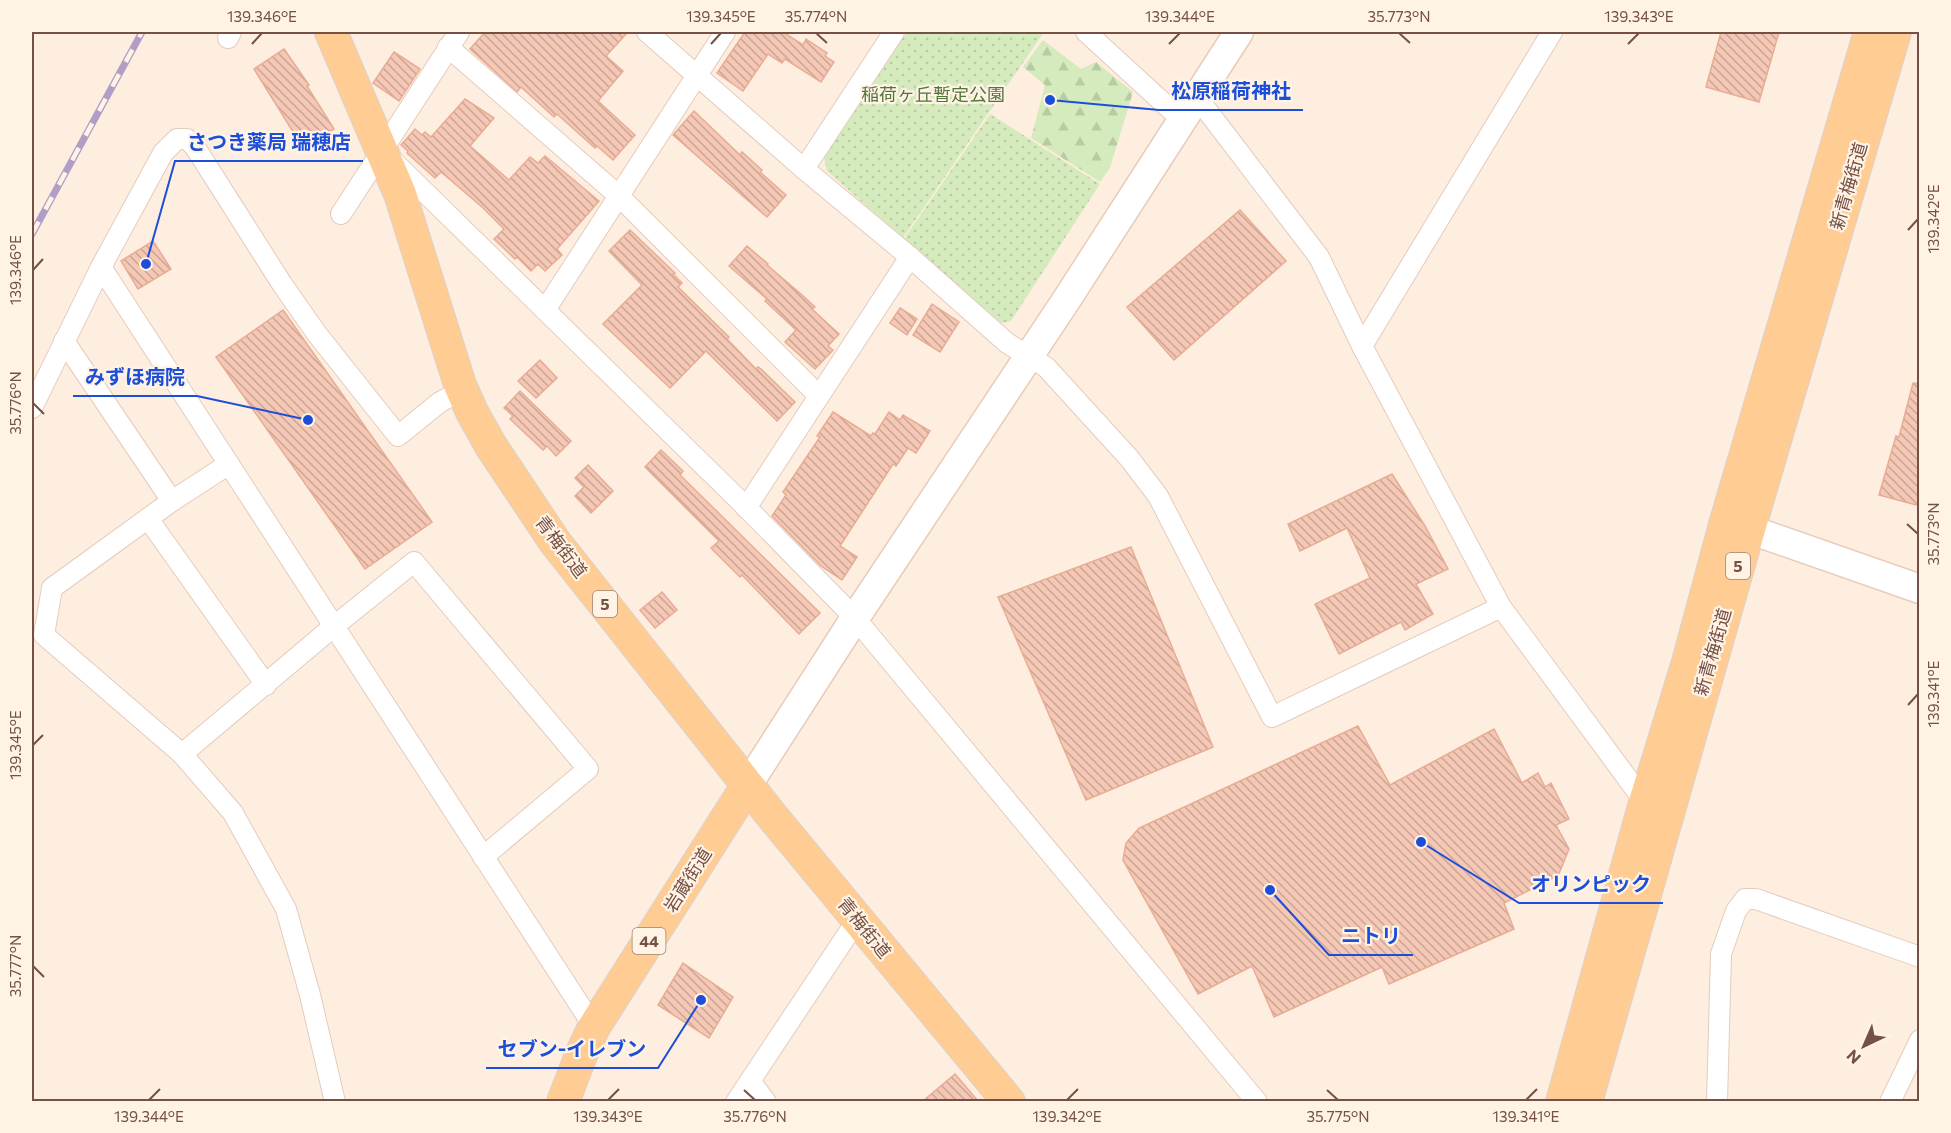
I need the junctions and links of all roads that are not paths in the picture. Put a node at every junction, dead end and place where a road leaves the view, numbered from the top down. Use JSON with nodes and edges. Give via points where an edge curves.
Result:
{"nodes":[{"id":1,"x":331,"y":32,"type":"edge"},
{"id":2,"x":647,"y":32,"type":"edge"},
{"id":3,"x":724,"y":32,"type":"edge"},
{"id":4,"x":894,"y":32,"type":"edge"},
{"id":5,"x":1086,"y":32,"type":"edge"},
{"id":6,"x":1239,"y":32,"type":"edge"},
{"id":7,"x":1552,"y":32,"type":"edge"},
{"id":8,"x":1870,"y":32,"type":"edge"},
{"id":9,"x":1895,"y":32,"type":"edge"},
{"id":10,"x":453,"y":39,"type":"edge"},
{"id":11,"x":697,"y":75,"type":"junction"},
{"id":12,"x":1189,"y":108,"type":"junction"},
{"id":13,"x":383,"y":150,"type":"junction"},
{"id":14,"x":804,"y":169,"type":"junction"},
{"id":15,"x":619,"y":196,"type":"junction"},
{"id":16,"x":341,"y":214,"type":"dead end"},
{"id":17,"x":910,"y":257,"type":"junction"},
{"id":18,"x":101,"y":267,"type":"junction"},
{"id":19,"x":545,"y":310,"type":"junction"},
{"id":20,"x":64,"y":341,"type":"junction"},
{"id":21,"x":1362,"y":346,"type":"junction"},
{"id":22,"x":1028,"y":356,"type":"junction"},
{"id":23,"x":463,"y":390,"type":"junction"},
{"id":24,"x":819,"y":396,"type":"junction"},
{"id":25,"x":32,"y":408,"type":"edge"},
{"id":26,"x":229,"y":464,"type":"junction"},
{"id":27,"x":172,"y":501,"type":"junction"},
{"id":28,"x":746,"y":508,"type":"junction"},
{"id":29,"x":148,"y":520,"type":"junction"},
{"id":30,"x":1737,"y":525,"type":"junction"},
{"id":31,"x":1920,"y":589,"type":"edge"},
{"id":32,"x":1501,"y":608,"type":"junction"},
{"id":33,"x":855,"y":618,"type":"junction"},
{"id":34,"x":333,"y":627,"type":"junction"},
{"id":35,"x":266,"y":685,"type":"junction"},
{"id":36,"x":182,"y":754,"type":"junction"},
{"id":37,"x":747,"y":786,"type":"junction"},
{"id":38,"x":1657,"y":804,"type":"junction"},
{"id":39,"x":483,"y":856,"type":"junction"},
{"id":40,"x":857,"y":920,"type":"junction"},
{"id":41,"x":1920,"y":957,"type":"edge"},
{"id":42,"x":594,"y":1028,"type":"junction"},
{"id":43,"x":1920,"y":1040,"type":"edge"},
{"id":44,"x":750,"y":1081,"type":"junction"},
{"id":45,"x":335,"y":1101,"type":"edge"},
{"id":46,"x":563,"y":1101,"type":"edge"},
{"id":47,"x":736,"y":1101,"type":"edge"},
{"id":48,"x":766,"y":1101,"type":"edge"},
{"id":49,"x":1009,"y":1101,"type":"edge"},
{"id":50,"x":1257,"y":1101,"type":"edge"},
{"id":51,"x":1562,"y":1101,"type":"edge"},
{"id":52,"x":1586,"y":1101,"type":"edge"},
{"id":53,"x":1717,"y":1101,"type":"edge"},
{"id":54,"x":1890,"y":1101,"type":"edge"}],
"edges":[{"from":1,"to":13,"type":"main road","name":"青梅街道","number":"5"},
{"from":2,"to":11,"type":"street"},
{"from":3,"to":11,"type":"street"},
{"from":4,"to":14,"type":"street"},
{"from":5,"to":12,"type":"street"},
{"from":6,"to":12,"type":"street"},
{"from":7,"to":21,"type":"street"},
{"from":8,"to":30,"type":"main road","name":"新青梅街道","number":"5"},
{"from":9,"to":30,"type":"main road","name":"新青梅街道","number":"5"},
{"from":10,"to":13,"type":"street"},
{"from":10,"to":15,"type":"street"},
{"from":11,"to":14,"type":"street"},
{"from":11,"to":15,"type":"street"},
{"from":12,"to":21,"type":"street","via":[[1319,257]]},
{"from":12,"to":22,"type":"street"},
{"from":13,"to":16,"type":"street"},
{"from":13,"to":19,"type":"street"},
{"from":13,"to":23,"type":"main road","name":"青梅街道","number":"5","via":[[411,223]]},
{"from":14,"to":17,"type":"street"},
{"from":15,"to":19,"type":"street"},
{"from":15,"to":24,"type":"street"},
{"from":17,"to":22,"type":"street","via":[[1007,343]]},
{"from":17,"to":24,"type":"street"},
{"from":18,"to":20,"type":"street"},
{"from":18,"to":23,"type":"street","via":[[163,153],[177,139],[187,140],[317,334],[398,436],[440,402]]},
{"from":18,"to":26,"type":"street"},
{"from":19,"to":28,"type":"street"},
{"from":20,"to":25,"type":"street"},
{"from":20,"to":27,"type":"street"},
{"from":21,"to":32,"type":"street"},
{"from":22,"to":32,"type":"street","via":[[1046,367],[1129,458],[1158,496],[1272,717]]},
{"from":22,"to":33,"type":"street"},
{"from":23,"to":37,"type":"main road","name":"青梅街道","number":"5","via":[[491,446],[555,542]]},
{"from":24,"to":28,"type":"street"},
{"from":26,"to":27,"type":"street"},
{"from":26,"to":34,"type":"street"},
{"from":27,"to":29,"type":"street"},
{"from":28,"to":33,"type":"street"},
{"from":29,"to":35,"type":"street"},
{"from":29,"to":36,"type":"street","via":[[52,588],[44,635]]},
{"from":30,"to":31,"type":"street"},
{"from":30,"to":38,"type":"main road","name":"新青梅街道","number":"5","via":[[1688,662]]},
{"from":32,"to":38,"type":"street","via":[[1639,794]]},
{"from":33,"to":37,"type":"street"},
{"from":33,"to":50,"type":"street"},
{"from":34,"to":35,"type":"street"},
{"from":34,"to":39,"type":"street"},
{"from":34,"to":39,"type":"street","via":[[414,562],[588,769]]},
{"from":35,"to":36,"type":"street"},
{"from":36,"to":45,"type":"street","via":[[233,813],[286,909]]},
{"from":37,"to":40,"type":"main road","name":"青梅街道","number":"5"},
{"from":37,"to":42,"type":"main road","name":"岩蔵街道","number":"44"},
{"from":38,"to":51,"type":"main road","name":"新青梅街道","number":"5"},
{"from":38,"to":52,"type":"main road","name":"新青梅街道","number":"5"},
{"from":39,"to":42,"type":"street"},
{"from":40,"to":44,"type":"street"},
{"from":40,"to":49,"type":"main road","name":"青梅街道","number":"5"},
{"from":41,"to":53,"type":"street","via":[[1756,899],[1745,899],[1721,954]]},
{"from":42,"to":46,"type":"main road","name":"岩蔵街道","number":"44"},
{"from":43,"to":54,"type":"street"},
{"from":44,"to":47,"type":"street"},
{"from":44,"to":48,"type":"street"}]}
